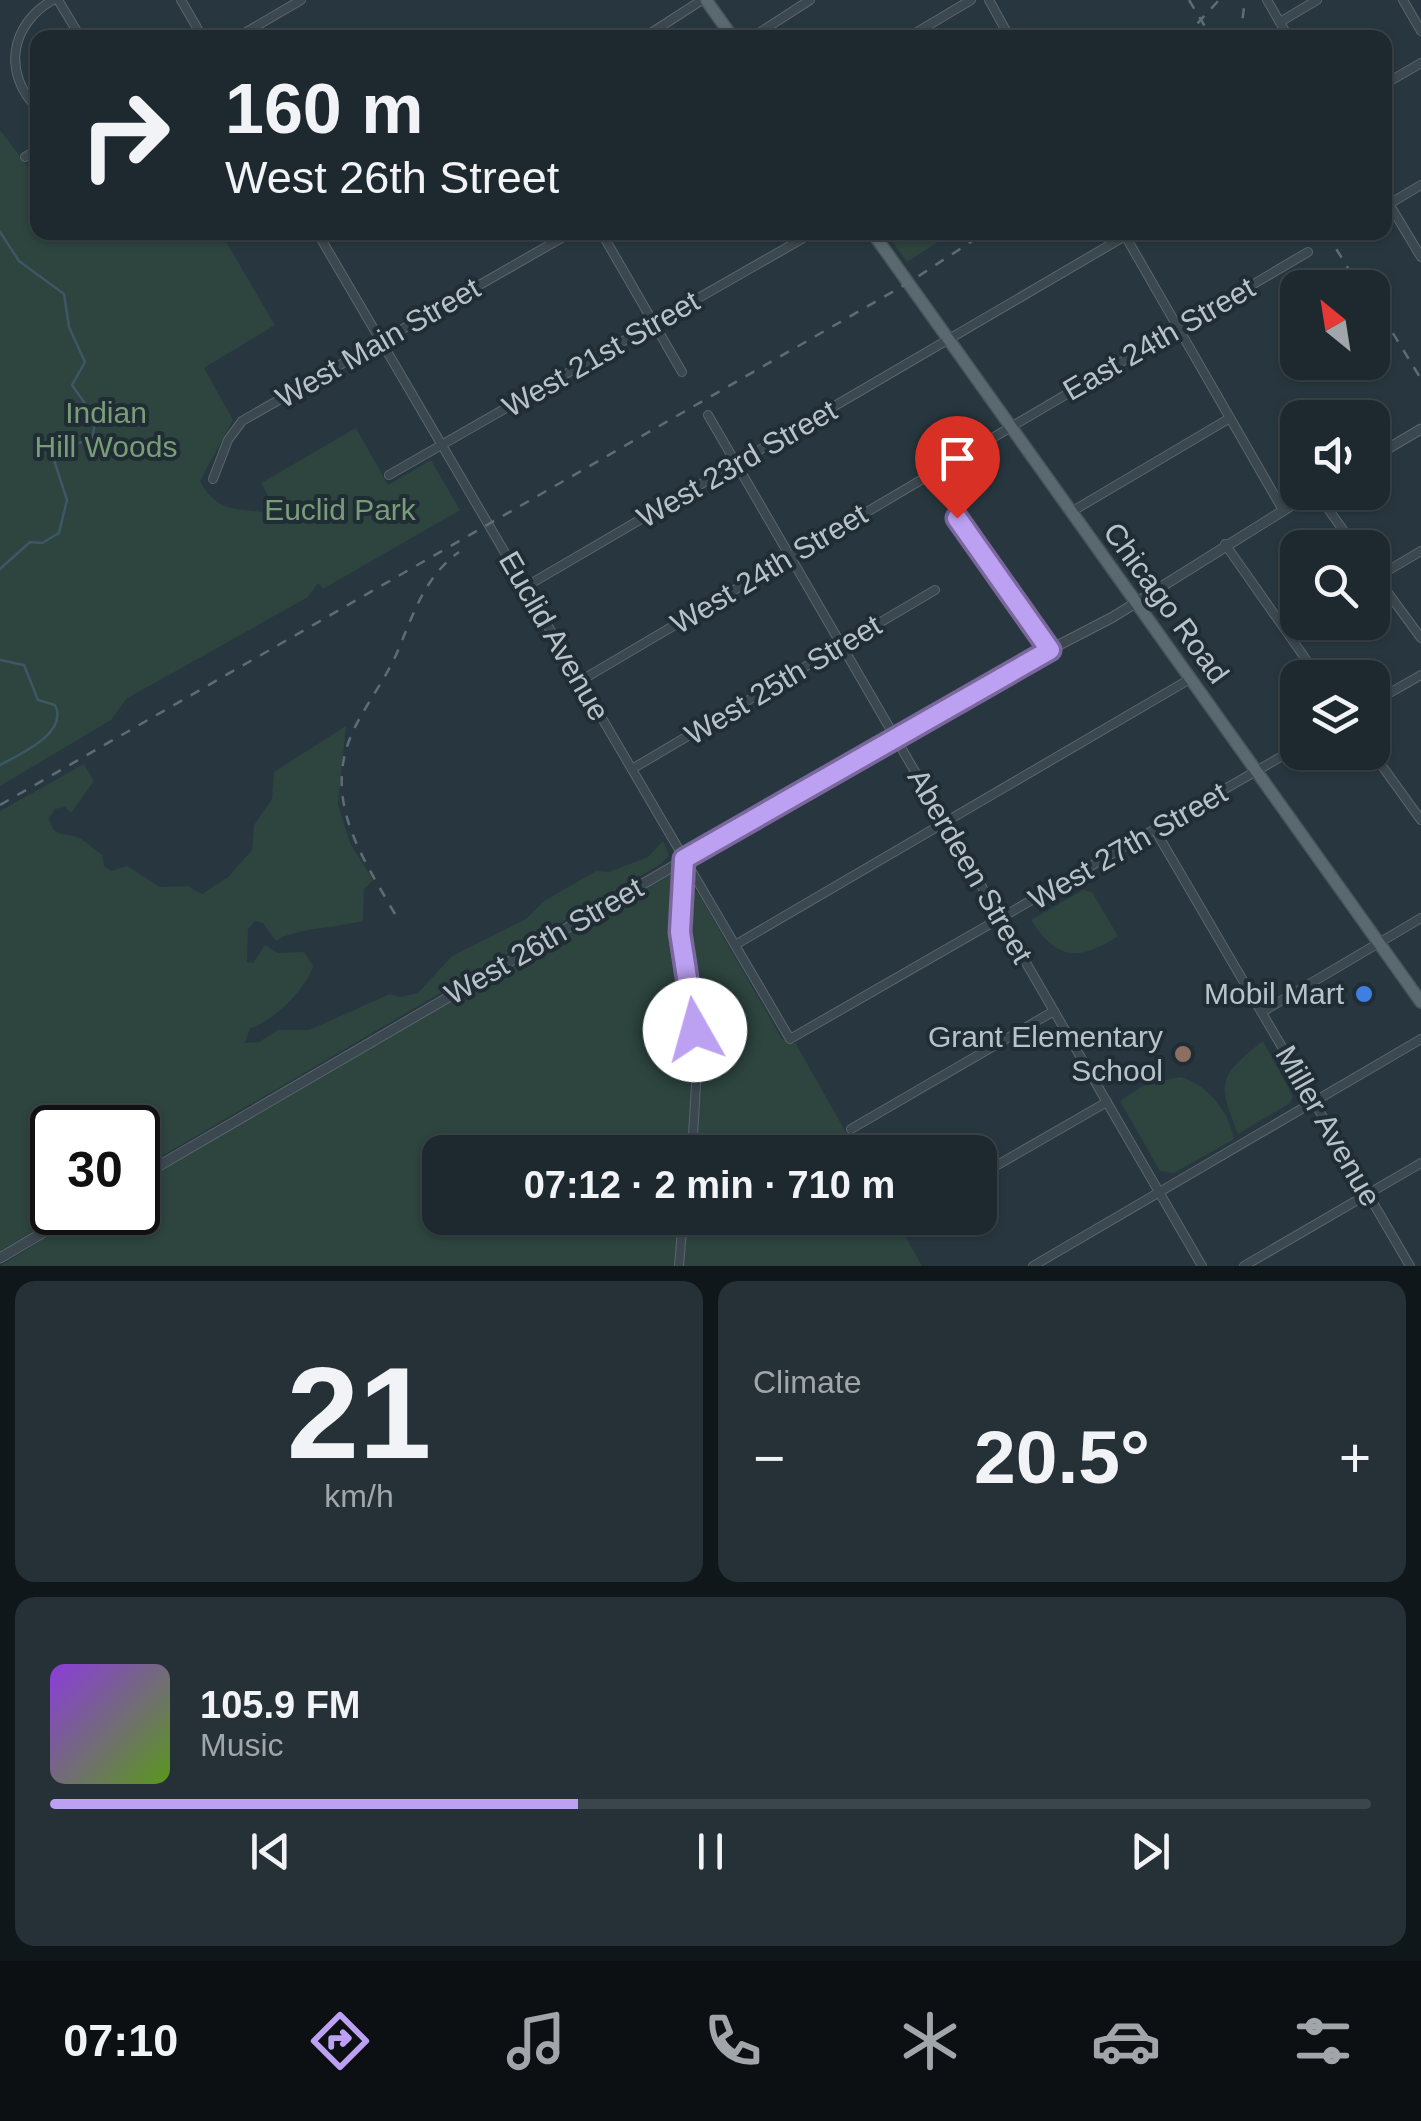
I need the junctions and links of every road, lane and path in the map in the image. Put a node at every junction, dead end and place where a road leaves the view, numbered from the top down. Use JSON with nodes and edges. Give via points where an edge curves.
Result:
{"nodes":[{"id":1,"x":56,"y":0,"type":"edge"},
{"id":2,"x":181,"y":0,"type":"edge"},
{"id":3,"x":301,"y":0,"type":"edge"},
{"id":4,"x":704,"y":0,"type":"edge"},
{"id":5,"x":810,"y":0,"type":"edge"},
{"id":6,"x":972,"y":0,"type":"edge"},
{"id":7,"x":989,"y":0,"type":"edge"},
{"id":8,"x":1267,"y":0,"type":"edge"},
{"id":9,"x":1316,"y":0,"type":"edge"},
{"id":10,"x":1403,"y":0,"type":"edge"},
{"id":11,"x":1280,"y":22,"type":"junction"},
{"id":12,"x":76,"y":30,"type":"edge"},
{"id":13,"x":198,"y":30,"type":"edge"},
{"id":14,"x":250,"y":30,"type":"edge"},
{"id":15,"x":657,"y":30,"type":"edge"},
{"id":16,"x":726,"y":30,"type":"edge"},
{"id":17,"x":763,"y":30,"type":"edge"},
{"id":18,"x":921,"y":30,"type":"edge"},
{"id":19,"x":1006,"y":30,"type":"edge"},
{"id":20,"x":1284,"y":30,"type":"edge"},
{"id":21,"x":1421,"y":32,"type":"edge"},
{"id":22,"x":1421,"y":63,"type":"edge"},
{"id":23,"x":1392,"y":80,"type":"edge"},
{"id":24,"x":30,"y":98,"type":"edge"},
{"id":25,"x":30,"y":154,"type":"edge"},
{"id":26,"x":25,"y":157,"type":"dead end"},
{"id":27,"x":1421,"y":186,"type":"edge"},
{"id":28,"x":1392,"y":198,"type":"edge"},
{"id":29,"x":1392,"y":208,"type":"edge"},
{"id":30,"x":324,"y":240,"type":"edge"},
{"id":31,"x":558,"y":240,"type":"edge"},
{"id":32,"x":606,"y":240,"type":"edge"},
{"id":33,"x":800,"y":240,"type":"edge"},
{"id":34,"x":878,"y":240,"type":"edge"},
{"id":35,"x":1117,"y":240,"type":"edge"},
{"id":36,"x":1130,"y":240,"type":"edge"},
{"id":37,"x":1308,"y":252,"type":"dead end"},
{"id":38,"x":1421,"y":257,"type":"edge"},
{"id":39,"x":654,"y":323,"type":"junction"},
{"id":40,"x":1178,"y":328,"type":"junction"},
{"id":41,"x":947,"y":338,"type":"junction"},
{"id":42,"x":380,"y":340,"type":"junction"},
{"id":43,"x":682,"y":372,"type":"dead end"},
{"id":44,"x":708,"y":414,"type":"dead end"},
{"id":45,"x":1230,"y":418,"type":"junction"},
{"id":46,"x":1009,"y":425,"type":"junction"},
{"id":47,"x":1421,"y":429,"type":"edge"},
{"id":48,"x":442,"y":446,"type":"junction"},
{"id":49,"x":1390,"y":447,"type":"edge"},
{"id":50,"x":737,"y":465,"type":"junction"},
{"id":51,"x":930,"y":474,"type":"junction"},
{"id":52,"x":390,"y":475,"type":"dead end"},
{"id":53,"x":213,"y":479,"type":"dead end"},
{"id":54,"x":1280,"y":505,"type":"edge"},
{"id":55,"x":1283,"y":510,"type":"edge"},
{"id":56,"x":1071,"y":512,"type":"junction"},
{"id":57,"x":1225,"y":544,"type":"junction"},
{"id":58,"x":1421,"y":551,"type":"edge"},
{"id":59,"x":790,"y":556,"type":"junction"},
{"id":60,"x":1390,"y":566,"type":"edge"},
{"id":61,"x":525,"y":587,"type":"junction"},
{"id":62,"x":935,"y":590,"type":"dead end"},
{"id":63,"x":1390,"y":595,"type":"edge"},
{"id":64,"x":1136,"y":603,"type":"junction"},
{"id":65,"x":1421,"y":638,"type":"edge"},
{"id":66,"x":842,"y":645,"type":"junction"},
{"id":67,"x":1050,"y":650,"type":"junction"},
{"id":68,"x":1306,"y":660,"type":"edge"},
{"id":69,"x":1421,"y":675,"type":"edge"},
{"id":70,"x":1190,"y":679,"type":"junction"},
{"id":71,"x":580,"y":682,"type":"junction"},
{"id":72,"x":1390,"y":693,"type":"edge"},
{"id":73,"x":895,"y":737,"type":"junction"},
{"id":74,"x":1280,"y":758,"type":"edge"},
{"id":75,"x":632,"y":770,"type":"junction"},
{"id":76,"x":1385,"y":770,"type":"edge"},
{"id":77,"x":1257,"y":771,"type":"junction"},
{"id":78,"x":1421,"y":820,"type":"edge"},
{"id":79,"x":944,"y":822,"type":"junction"},
{"id":80,"x":1155,"y":830,"type":"junction"},
{"id":81,"x":684,"y":859,"type":"junction"},
{"id":82,"x":1421,"y":918,"type":"edge"},
{"id":83,"x":1001,"y":919,"type":"junction"},
{"id":84,"x":1379,"y":943,"type":"junction"},
{"id":85,"x":735,"y":945,"type":"junction"},
{"id":86,"x":1421,"y":1002,"type":"edge"},
{"id":87,"x":1054,"y":1010,"type":"junction"},
{"id":88,"x":1262,"y":1012,"type":"junction"},
{"id":89,"x":790,"y":1039,"type":"joint"},
{"id":90,"x":1421,"y":1040,"type":"edge"},
{"id":91,"x":1107,"y":1102,"type":"junction"},
{"id":92,"x":1314,"y":1102,"type":"junction"},
{"id":93,"x":851,"y":1128,"type":"dead end"},
{"id":94,"x":693,"y":1135,"type":"edge"},
{"id":95,"x":1421,"y":1163,"type":"edge"},
{"id":96,"x":997,"y":1164,"type":"edge"},
{"id":97,"x":160,"y":1165,"type":"edge"},
{"id":98,"x":1160,"y":1192,"type":"junction"},
{"id":99,"x":1368,"y":1194,"type":"junction"},
{"id":100,"x":39,"y":1235,"type":"edge"},
{"id":101,"x":682,"y":1235,"type":"edge"},
{"id":102,"x":0,"y":1258,"type":"edge"},
{"id":103,"x":679,"y":1266,"type":"edge"},
{"id":104,"x":1033,"y":1266,"type":"edge"},
{"id":105,"x":1202,"y":1266,"type":"edge"},
{"id":106,"x":1244,"y":1266,"type":"edge"},
{"id":107,"x":1410,"y":1266,"type":"edge"}],
"edges":[{"from":1,"to":12,"type":"street"},
{"from":1,"to":24,"type":"street","via":[[28,20],[15,49],[18,82]]},
{"from":2,"to":13,"type":"street"},
{"from":3,"to":14,"type":"street"},
{"from":4,"to":15,"type":"street"},
{"from":4,"to":16,"type":"main road"},
{"from":5,"to":17,"type":"street"},
{"from":6,"to":18,"type":"street"},
{"from":7,"to":19,"type":"street"},
{"from":8,"to":11,"type":"street"},
{"from":9,"to":11,"type":"street"},
{"from":10,"to":21,"type":"street"},
{"from":11,"to":20,"type":"street"},
{"from":22,"to":23,"type":"street"},
{"from":25,"to":26,"type":"street"},
{"from":27,"to":28,"type":"street"},
{"from":29,"to":38,"type":"street"},
{"from":30,"to":42,"type":"street","name":"Euclid Avenue"},
{"from":31,"to":42,"type":"street","name":"West Main Street"},
{"from":32,"to":39,"type":"street"},
{"from":33,"to":39,"type":"street","name":"West 21st Street"},
{"from":34,"to":41,"type":"main road","name":"Chicago Road"},
{"from":35,"to":41,"type":"street","name":"West 23rd Street"},
{"from":36,"to":40,"type":"street"},
{"from":37,"to":40,"type":"street","name":"East 24th Street"},
{"from":39,"to":43,"type":"street"},
{"from":39,"to":48,"type":"street","name":"West 21st Street"},
{"from":40,"to":45,"type":"street"},
{"from":40,"to":46,"type":"street","name":"East 24th Street"},
{"from":41,"to":46,"type":"main road","name":"Chicago Road"},
{"from":41,"to":50,"type":"street","name":"West 23rd Street"},
{"from":42,"to":48,"type":"street","name":"Euclid Avenue"},
{"from":42,"to":53,"type":"street","name":"West Main Street","via":[[242,421]]},
{"from":44,"to":50,"type":"street","name":"Aberdeen Street"},
{"from":45,"to":54,"type":"street"},
{"from":45,"to":56,"type":"street"},
{"from":46,"to":51,"type":"street","name":"West 24th Street"},
{"from":46,"to":56,"type":"main road","name":"Chicago Road"},
{"from":47,"to":49,"type":"street"},
{"from":48,"to":52,"type":"street","name":"West 21st Street"},
{"from":48,"to":61,"type":"street","name":"Euclid Avenue"},
{"from":50,"to":59,"type":"street","name":"Aberdeen Street"},
{"from":50,"to":61,"type":"street","name":"West 23rd Street"},
{"from":51,"to":59,"type":"street","name":"West 24th Street"},
{"from":51,"to":67,"type":"street"},
{"from":55,"to":57,"type":"street","name":"West 26th Street"},
{"from":56,"to":64,"type":"main road","name":"Chicago Road"},
{"from":57,"to":64,"type":"street","name":"West 26th Street"},
{"from":57,"to":68,"type":"street"},
{"from":58,"to":60,"type":"street"},
{"from":59,"to":66,"type":"street","name":"Aberdeen Street"},
{"from":59,"to":71,"type":"street","name":"West 24th Street"},
{"from":61,"to":71,"type":"street","name":"Euclid Avenue"},
{"from":62,"to":66,"type":"street","name":"West 25th Street"},
{"from":63,"to":65,"type":"street"},
{"from":64,"to":67,"type":"street","name":"West 26th Street"},
{"from":64,"to":70,"type":"main road","name":"Chicago Road"},
{"from":66,"to":73,"type":"street","name":"Aberdeen Street"},
{"from":66,"to":75,"type":"street","name":"West 25th Street"},
{"from":67,"to":73,"type":"street","name":"West 26th Street"},
{"from":69,"to":72,"type":"street"},
{"from":70,"to":77,"type":"main road","name":"Chicago Road"},
{"from":70,"to":79,"type":"street"},
{"from":71,"to":75,"type":"street","name":"Euclid Avenue"},
{"from":73,"to":79,"type":"street","name":"Aberdeen Street"},
{"from":73,"to":81,"type":"street","name":"West 26th Street"},
{"from":74,"to":77,"type":"street","name":"West 27th Street"},
{"from":75,"to":81,"type":"street","name":"Euclid Avenue"},
{"from":76,"to":78,"type":"street"},
{"from":77,"to":80,"type":"street","name":"West 27th Street"},
{"from":77,"to":84,"type":"main road","name":"Chicago Road"},
{"from":79,"to":83,"type":"street","name":"Aberdeen Street"},
{"from":79,"to":85,"type":"street"},
{"from":80,"to":83,"type":"street","name":"West 27th Street"},
{"from":80,"to":88,"type":"street","name":"Miller Avenue"},
{"from":81,"to":85,"type":"street","name":"Euclid Avenue"},
{"from":81,"to":94,"type":"street","via":[[680,932],[698,1052]]},
{"from":81,"to":97,"type":"street","name":"West 26th Street"},
{"from":82,"to":84,"type":"street"},
{"from":83,"to":87,"type":"street","name":"Aberdeen Street"},
{"from":83,"to":89,"type":"street","name":"West 27th Street"},
{"from":84,"to":86,"type":"main road","name":"Chicago Road"},
{"from":84,"to":88,"type":"street"},
{"from":85,"to":89,"type":"street","name":"Euclid Avenue"},
{"from":87,"to":91,"type":"street","name":"Aberdeen Street"},
{"from":87,"to":93,"type":"street"},
{"from":88,"to":92,"type":"street","name":"Miller Avenue"},
{"from":90,"to":92,"type":"street"},
{"from":91,"to":96,"type":"street"},
{"from":91,"to":98,"type":"street","name":"Aberdeen Street"},
{"from":92,"to":98,"type":"street"},
{"from":92,"to":99,"type":"street","name":"Miller Avenue"},
{"from":95,"to":99,"type":"street"},
{"from":98,"to":104,"type":"street"},
{"from":98,"to":105,"type":"street","name":"Aberdeen Street"},
{"from":99,"to":106,"type":"street"},
{"from":99,"to":107,"type":"street","name":"Miller Avenue"},
{"from":100,"to":102,"type":"street"},
{"from":101,"to":103,"type":"street"}]}
